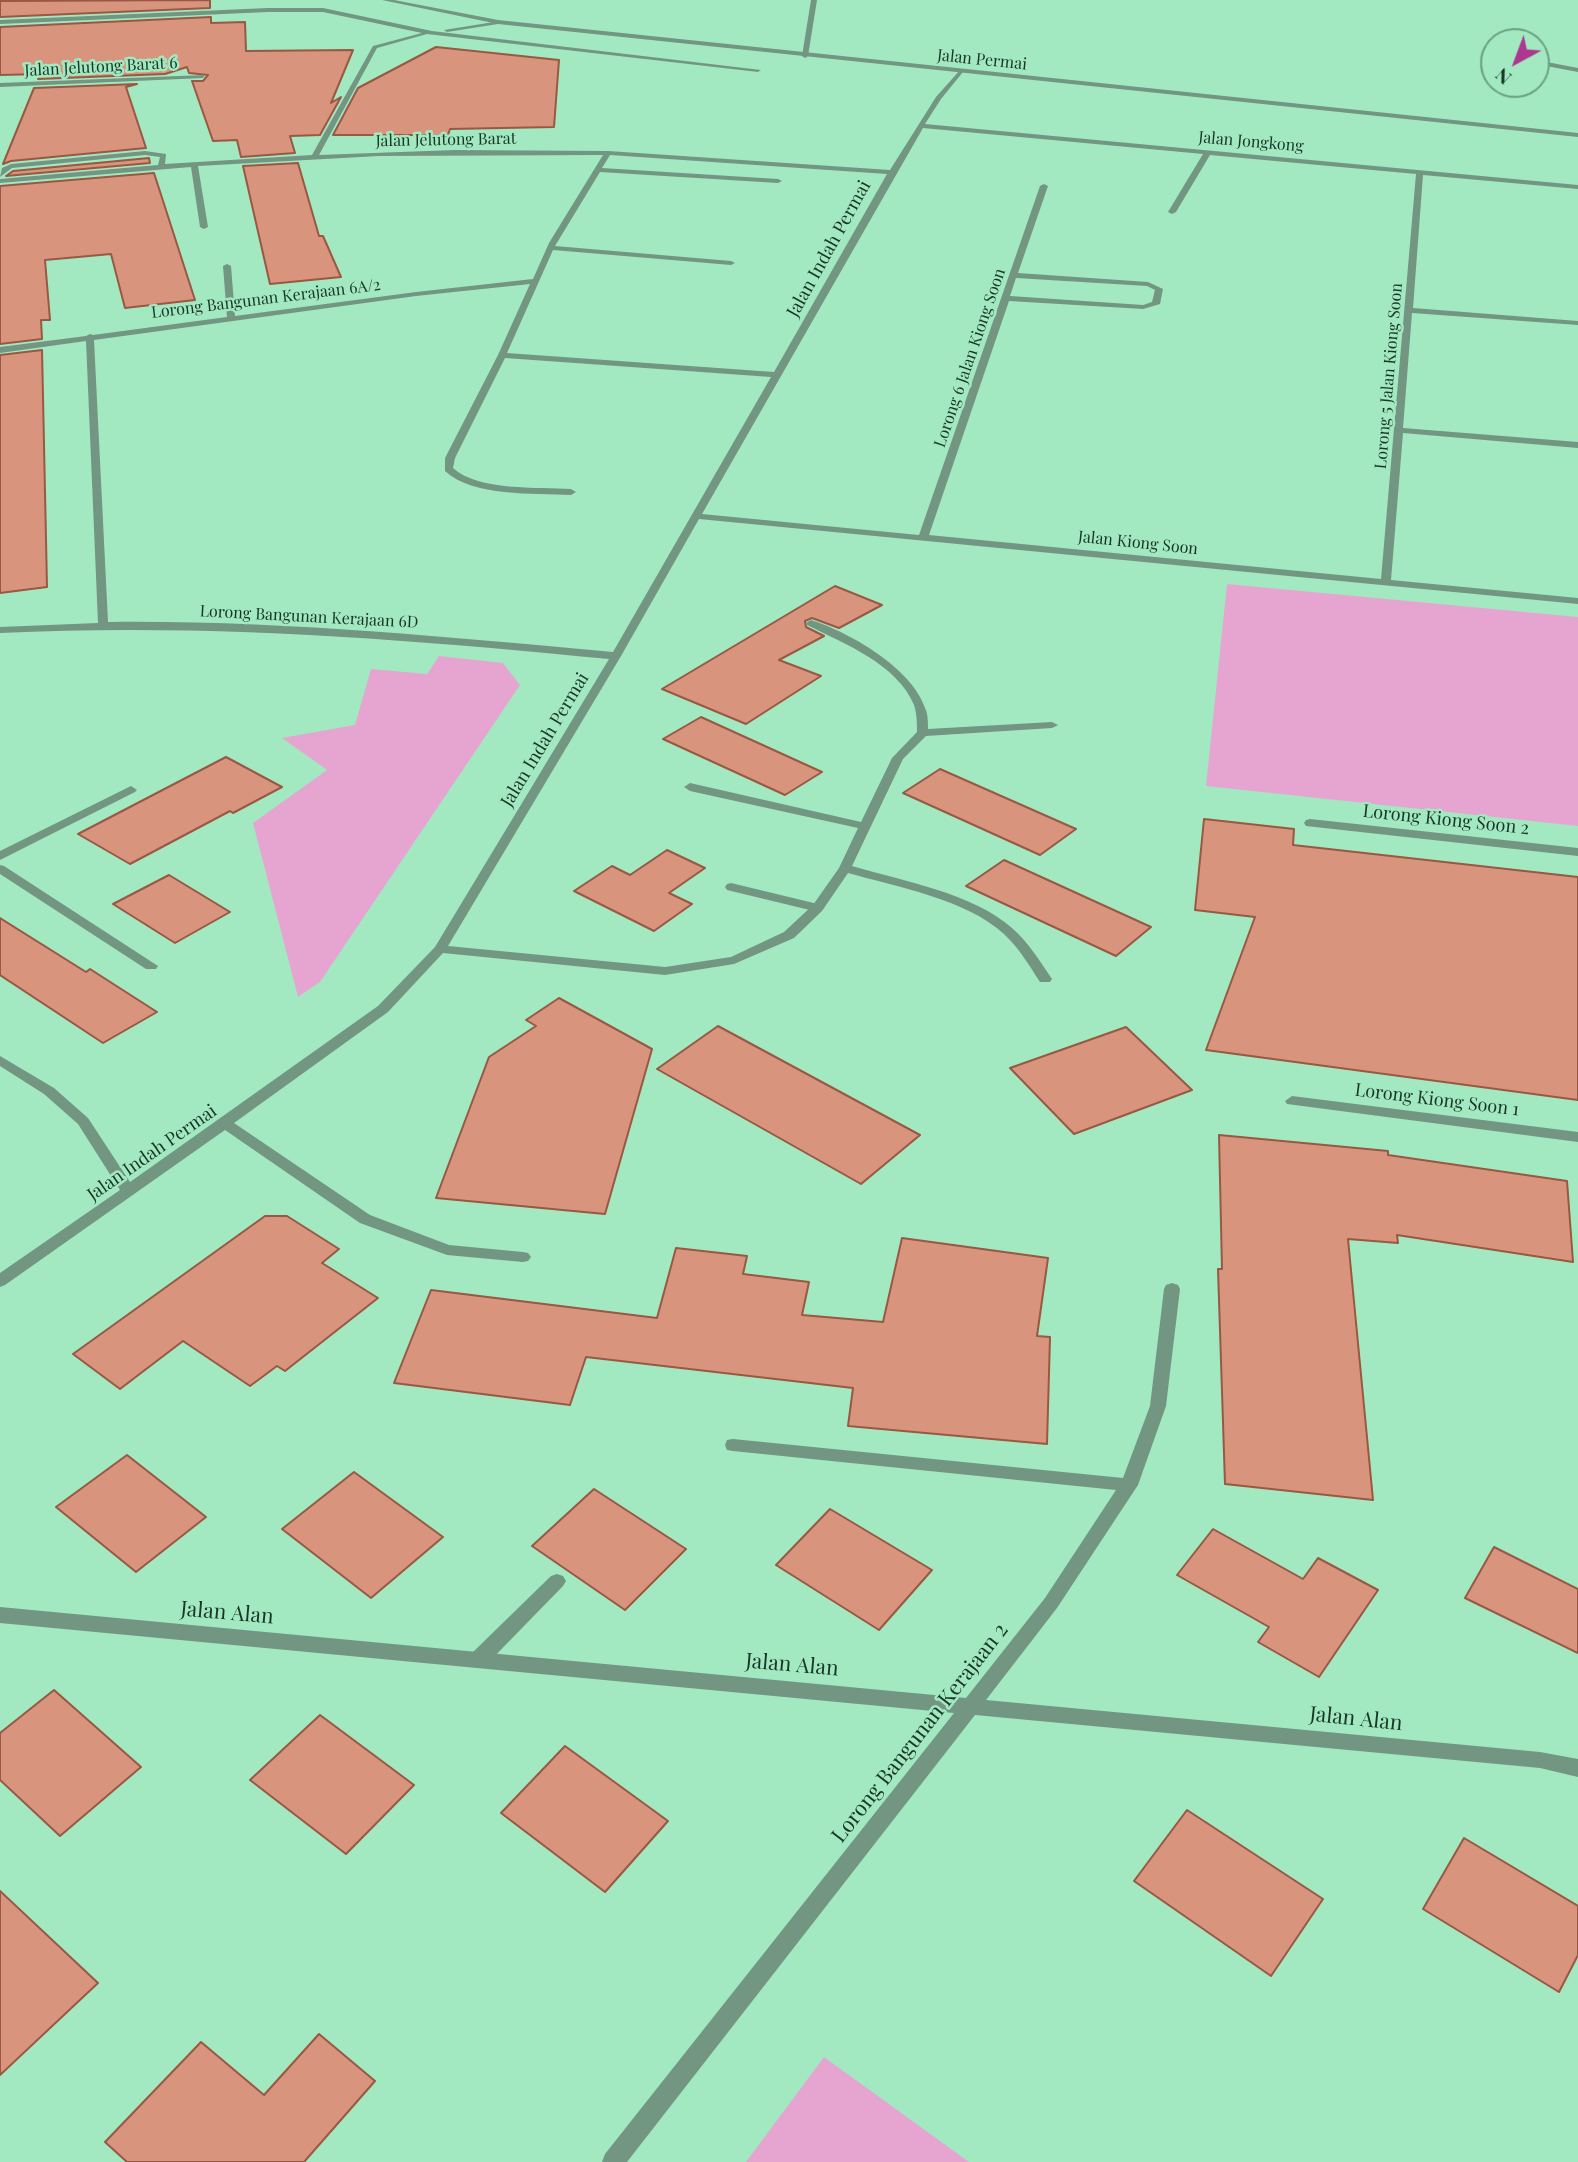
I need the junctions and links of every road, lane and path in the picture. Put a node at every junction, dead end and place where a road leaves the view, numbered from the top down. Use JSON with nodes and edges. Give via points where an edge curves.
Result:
{"nodes":[{"id":1,"x":238,"y":0,"type":"edge"},
{"id":2,"x":385,"y":0,"type":"edge"},
{"id":3,"x":814,"y":0,"type":"edge"},
{"id":4,"x":241,"y":11,"type":"junction"},
{"id":5,"x":0,"y":22,"type":"edge"},
{"id":6,"x":498,"y":22,"type":"junction"},
{"id":7,"x":432,"y":33,"type":"junction"},
{"id":8,"x":805,"y":56,"type":"junction"},
{"id":9,"x":1550,"y":65,"type":"edge"},
{"id":10,"x":758,"y":70,"type":"dead end"},
{"id":11,"x":1578,"y":70,"type":"edge"},
{"id":12,"x":960,"y":72,"type":"junction"},
{"id":13,"x":203,"y":76,"type":"dead end"},
{"id":14,"x":0,"y":85,"type":"edge"},
{"id":15,"x":922,"y":126,"type":"junction"},
{"id":16,"x":1578,"y":135,"type":"edge"},
{"id":17,"x":1208,"y":152,"type":"junction"},
{"id":18,"x":608,"y":153,"type":"junction"},
{"id":19,"x":314,"y":157,"type":"junction"},
{"id":20,"x":194,"y":164,"type":"junction"},
{"id":21,"x":161,"y":166,"type":"junction"},
{"id":22,"x":597,"y":170,"type":"junction"},
{"id":23,"x":892,"y":172,"type":"junction"},
{"id":24,"x":1420,"y":172,"type":"junction"},
{"id":25,"x":0,"y":175,"type":"edge"},
{"id":26,"x":0,"y":181,"type":"edge"},
{"id":27,"x":778,"y":181,"type":"dead end"},
{"id":28,"x":1044,"y":186,"type":"dead end"},
{"id":29,"x":1578,"y":187,"type":"edge"},
{"id":30,"x":1172,"y":212,"type":"dead end"},
{"id":31,"x":204,"y":227,"type":"dead end"},
{"id":32,"x":551,"y":248,"type":"junction"},
{"id":33,"x":731,"y":263,"type":"dead end"},
{"id":34,"x":227,"y":266,"type":"dead end"},
{"id":35,"x":1013,"y":275,"type":"junction"},
{"id":36,"x":536,"y":281,"type":"junction"},
{"id":37,"x":1005,"y":298,"type":"junction"},
{"id":38,"x":1408,"y":310,"type":"junction"},
{"id":39,"x":231,"y":318,"type":"junction"},
{"id":40,"x":1578,"y":323,"type":"edge"},
{"id":41,"x":90,"y":336,"type":"junction"},
{"id":42,"x":0,"y":350,"type":"edge"},
{"id":43,"x":502,"y":355,"type":"junction"},
{"id":44,"x":778,"y":375,"type":"junction"},
{"id":45,"x":1398,"y":430,"type":"junction"},
{"id":46,"x":1578,"y":445,"type":"edge"},
{"id":47,"x":571,"y":492,"type":"dead end"},
{"id":48,"x":696,"y":516,"type":"junction"},
{"id":49,"x":923,"y":538,"type":"junction"},
{"id":50,"x":1386,"y":583,"type":"junction"},
{"id":51,"x":1578,"y":601,"type":"edge"},
{"id":52,"x":811,"y":623,"type":"dead end"},
{"id":53,"x":103,"y":626,"type":"junction"},
{"id":54,"x":0,"y":630,"type":"edge"},
{"id":55,"x":617,"y":656,"type":"junction"},
{"id":56,"x":1052,"y":725,"type":"dead end"},
{"id":57,"x":923,"y":733,"type":"junction"},
{"id":58,"x":690,"y":787,"type":"dead end"},
{"id":59,"x":131,"y":790,"type":"dead end"},
{"id":60,"x":1310,"y":823,"type":"dead end"},
{"id":61,"x":863,"y":826,"type":"junction"},
{"id":62,"x":1578,"y":852,"type":"edge"},
{"id":63,"x":0,"y":856,"type":"edge"},
{"id":64,"x":845,"y":868,"type":"junction"},
{"id":65,"x":0,"y":869,"type":"edge"},
{"id":66,"x":731,"y":887,"type":"dead end"},
{"id":67,"x":818,"y":908,"type":"junction"},
{"id":68,"x":440,"y":949,"type":"junction"},
{"id":69,"x":151,"y":966,"type":"dead end"},
{"id":70,"x":1045,"y":979,"type":"dead end"},
{"id":71,"x":0,"y":1060,"type":"edge"},
{"id":72,"x":1292,"y":1101,"type":"dead end"},
{"id":73,"x":224,"y":1123,"type":"junction"},
{"id":74,"x":1578,"y":1137,"type":"edge"},
{"id":75,"x":128,"y":1191,"type":"junction"},
{"id":76,"x":523,"y":1257,"type":"dead end"},
{"id":77,"x":0,"y":1281,"type":"edge"},
{"id":78,"x":1172,"y":1289,"type":"dead end"},
{"id":79,"x":733,"y":1446,"type":"dead end"},
{"id":80,"x":1129,"y":1485,"type":"junction"},
{"id":81,"x":557,"y":1581,"type":"dead end"},
{"id":82,"x":0,"y":1615,"type":"edge"},
{"id":83,"x":478,"y":1660,"type":"junction"},
{"id":84,"x":971,"y":1704,"type":"junction"},
{"id":85,"x":1578,"y":1768,"type":"edge"},
{"id":86,"x":613,"y":2162,"type":"edge"}],
"edges":[{"from":1,"to":4,"type":"street"},
{"from":2,"to":6,"type":"street","name":"Jalan Permai"},
{"from":3,"to":8,"type":"street"},
{"from":4,"to":5,"type":"street"},
{"from":4,"to":7,"type":"street","via":[[323,10]]},
{"from":6,"to":7,"type":"street"},
{"from":6,"to":8,"type":"street","name":"Jalan Permai"},
{"from":7,"to":10,"type":"street"},
{"from":7,"to":19,"type":"street","via":[[375,47]]},
{"from":8,"to":12,"type":"street","name":"Jalan Permai"},
{"from":9,"to":11,"type":"street"},
{"from":12,"to":15,"type":"street","name":"Jalan Indah Permai"},
{"from":12,"to":16,"type":"street","name":"Jalan Permai"},
{"from":13,"to":14,"type":"street","name":"Jalan Jelutong Barat 6"},
{"from":15,"to":17,"type":"street","name":"Jalan Jongkong"},
{"from":15,"to":23,"type":"street","name":"Jalan Indah Permai"},
{"from":17,"to":24,"type":"street","name":"Jalan Jongkong"},
{"from":17,"to":30,"type":"street"},
{"from":18,"to":19,"type":"street","name":"Jalan Jelutong Barat"},
{"from":18,"to":22,"type":"street"},
{"from":18,"to":23,"type":"street","name":"Jalan Jelutong Barat"},
{"from":19,"to":20,"type":"street","name":"Jalan Jelutong Barat"},
{"from":20,"to":21,"type":"street","name":"Jalan Jelutong Barat"},
{"from":20,"to":31,"type":"street"},
{"from":21,"to":25,"type":"street","via":[[164,155],[145,153],[11,166]]},
{"from":21,"to":26,"type":"street","name":"Jalan Jelutong Barat"},
{"from":22,"to":27,"type":"street"},
{"from":22,"to":32,"type":"street"},
{"from":23,"to":44,"type":"street","name":"Jalan Indah Permai"},
{"from":24,"to":29,"type":"street","name":"Jalan Jongkong"},
{"from":24,"to":38,"type":"street","name":"Lorong 5 Jalan Kiong Soon"},
{"from":28,"to":35,"type":"street","name":"Lorong 6 Jalan Kiong Soon"},
{"from":32,"to":33,"type":"street"},
{"from":32,"to":36,"type":"street"},
{"from":34,"to":39,"type":"street"},
{"from":35,"to":37,"type":"street","name":"Lorong 6 Jalan Kiong Soon"},
{"from":35,"to":37,"type":"street","via":[[1149,284],[1159,289],[1156,304],[1143,307]]},
{"from":36,"to":39,"type":"street","name":"Lorong Bangunan Kerajaan 6A/2"},
{"from":36,"to":43,"type":"street"},
{"from":37,"to":49,"type":"street","name":"Lorong 6 Jalan Kiong Soon"},
{"from":38,"to":40,"type":"street"},
{"from":38,"to":45,"type":"street","name":"Lorong 5 Jalan Kiong Soon"},
{"from":39,"to":41,"type":"street","name":"Lorong Bangunan Kerajaan 6A/2"},
{"from":41,"to":42,"type":"street","name":"Lorong Bangunan Kerajaan 6A/2"},
{"from":41,"to":53,"type":"street"},
{"from":43,"to":44,"type":"street"},
{"from":43,"to":47,"type":"street","via":[[447,470],[463,480],[492,486]]},
{"from":44,"to":48,"type":"street","name":"Jalan Indah Permai"},
{"from":45,"to":46,"type":"street"},
{"from":45,"to":50,"type":"street","name":"Lorong 5 Jalan Kiong Soon"},
{"from":48,"to":49,"type":"street","name":"Jalan Kiong Soon"},
{"from":48,"to":55,"type":"street","name":"Jalan Indah Permai"},
{"from":49,"to":50,"type":"street","name":"Jalan Kiong Soon"},
{"from":50,"to":51,"type":"street","name":"Jalan Kiong Soon"},
{"from":52,"to":57,"type":"street","via":[[895,671],[919,706]]},
{"from":53,"to":54,"type":"street","name":"Lorong Bangunan Kerajaan 6D"},
{"from":53,"to":55,"type":"street","name":"Lorong Bangunan Kerajaan 6D","via":[[383,634]]},
{"from":55,"to":68,"type":"street","name":"Jalan Indah Permai"},
{"from":56,"to":57,"type":"street"},
{"from":57,"to":61,"type":"street","via":[[898,758]]},
{"from":58,"to":61,"type":"street"},
{"from":59,"to":63,"type":"street"},
{"from":60,"to":62,"type":"street","name":"Lorong Kiong Soon 2"},
{"from":61,"to":64,"type":"street"},
{"from":64,"to":67,"type":"street"},
{"from":64,"to":70,"type":"street","via":[[954,902],[1001,925]]},
{"from":65,"to":69,"type":"street"},
{"from":66,"to":67,"type":"street"},
{"from":67,"to":68,"type":"street","via":[[789,935],[734,960],[664,971]]},
{"from":68,"to":73,"type":"street","name":"Jalan Indah Permai","via":[[383,1009]]},
{"from":71,"to":75,"type":"street","via":[[50,1091],[83,1121]]},
{"from":72,"to":74,"type":"street","name":"Lorong Kiong Soon 1"},
{"from":73,"to":75,"type":"street","name":"Jalan Indah Permai"},
{"from":73,"to":76,"type":"street","via":[[365,1219],[447,1250]]},
{"from":75,"to":77,"type":"street","name":"Jalan Indah Permai"},
{"from":78,"to":80,"type":"street","name":"Lorong Bangunan Kerajaan 2","via":[[1158,1406]]},
{"from":79,"to":80,"type":"street"},
{"from":80,"to":84,"type":"street","name":"Lorong Bangunan Kerajaan 2","via":[[1051,1603]]},
{"from":81,"to":83,"type":"street"},
{"from":82,"to":83,"type":"street","name":"Jalan Alan"},
{"from":83,"to":84,"type":"street","name":"Jalan Alan"},
{"from":84,"to":85,"type":"street","name":"Jalan Alan","via":[[1541,1760]]},
{"from":84,"to":86,"type":"street","name":"Lorong Bangunan Kerajaan 2"}]}
